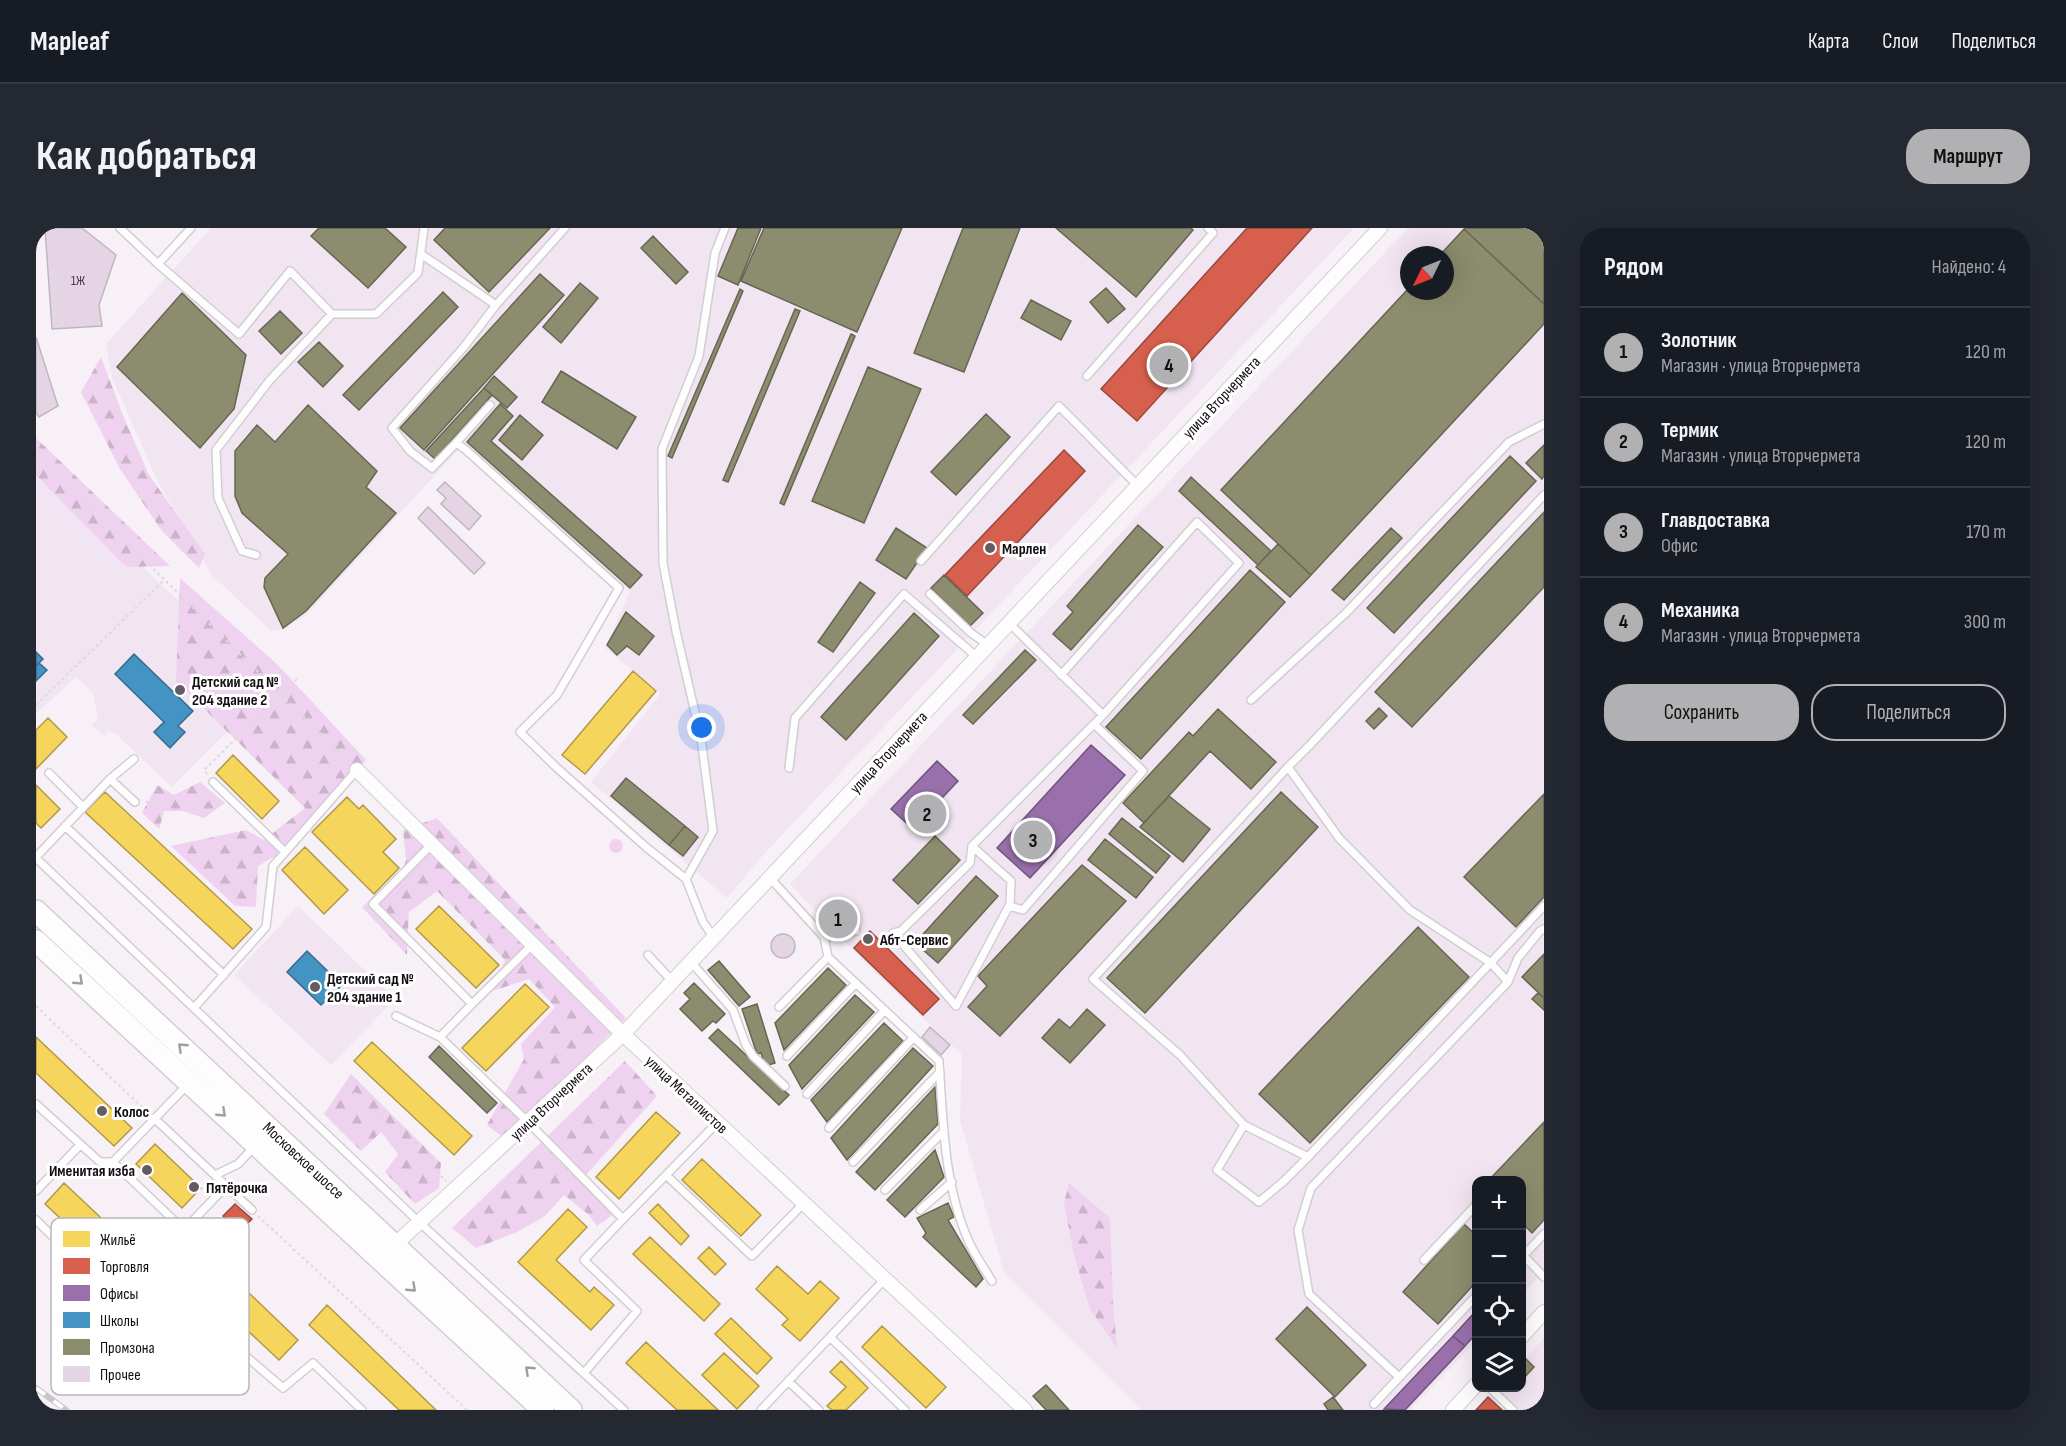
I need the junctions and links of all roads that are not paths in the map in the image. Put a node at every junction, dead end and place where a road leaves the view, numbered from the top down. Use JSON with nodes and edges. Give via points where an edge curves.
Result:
{"nodes":[{"id":1,"x":120,"y":228,"type":"edge"},
{"id":2,"x":191,"y":228,"type":"edge"},
{"id":3,"x":424,"y":228,"type":"edge"},
{"id":4,"x":566,"y":228,"type":"edge"},
{"id":5,"x":725,"y":228,"type":"edge"},
{"id":6,"x":1380,"y":228,"type":"edge"},
{"id":7,"x":1213,"y":230,"type":"edge"},
{"id":8,"x":421,"y":254,"type":"junction"},
{"id":9,"x":158,"y":264,"type":"junction"},
{"id":10,"x":496,"y":305,"type":"junction"},
{"id":11,"x":332,"y":314,"type":"junction"},
{"id":12,"x":1087,"y":376,"type":"dead end"},
{"id":13,"x":490,"y":405,"type":"dead end"},
{"id":14,"x":1544,"y":423,"type":"edge"},
{"id":15,"x":456,"y":443,"type":"junction"},
{"id":16,"x":1138,"y":486,"type":"junction"},
{"id":17,"x":1544,"y":495,"type":"edge"},
{"id":18,"x":256,"y":555,"type":"dead end"},
{"id":19,"x":921,"y":561,"type":"dead end"},
{"id":20,"x":930,"y":594,"type":"dead end"},
{"id":21,"x":1009,"y":623,"type":"junction"},
{"id":22,"x":988,"y":645,"type":"junction"},
{"id":23,"x":977,"y":657,"type":"junction"},
{"id":24,"x":1061,"y":675,"type":"junction"},
{"id":25,"x":1251,"y":700,"type":"dead end"},
{"id":26,"x":1103,"y":715,"type":"junction"},
{"id":27,"x":1094,"y":724,"type":"junction"},
{"id":28,"x":134,"y":759,"type":"dead end"},
{"id":29,"x":1287,"y":767,"type":"junction"},
{"id":30,"x":789,"y":768,"type":"dead end"},
{"id":31,"x":357,"y":770,"type":"joint"},
{"id":32,"x":49,"y":773,"type":"dead end"},
{"id":33,"x":110,"y":779,"type":"junction"},
{"id":34,"x":213,"y":782,"type":"road end"},
{"id":35,"x":135,"y":802,"type":"road end"},
{"id":36,"x":83,"y":807,"type":"junction"},
{"id":37,"x":65,"y":826,"type":"junction"},
{"id":38,"x":432,"y":844,"type":"junction"},
{"id":39,"x":972,"y":846,"type":"junction"},
{"id":40,"x":285,"y":852,"type":"junction"},
{"id":41,"x":36,"y":857,"type":"edge"},
{"id":42,"x":770,"y":878,"type":"junction"},
{"id":43,"x":687,"y":879,"type":"junction"},
{"id":44,"x":1009,"y":906,"type":"junction"},
{"id":45,"x":1544,"y":906,"type":"edge"},
{"id":46,"x":36,"y":911,"type":"edge"},
{"id":47,"x":1544,"y":929,"type":"edge"},
{"id":48,"x":856,"y":931,"type":"dead end"},
{"id":49,"x":824,"y":937,"type":"junction"},
{"id":50,"x":714,"y":938,"type":"junction"},
{"id":51,"x":36,"y":941,"type":"edge"},
{"id":52,"x":532,"y":945,"type":"junction"},
{"id":53,"x":648,"y":955,"type":"dead end"},
{"id":54,"x":828,"y":957,"type":"junction"},
{"id":55,"x":691,"y":962,"type":"junction"},
{"id":56,"x":1491,"y":963,"type":"junction"},
{"id":57,"x":224,"y":975,"type":"junction"},
{"id":58,"x":673,"y":982,"type":"junction"},
{"id":59,"x":1508,"y":982,"type":"junction"},
{"id":60,"x":856,"y":983,"type":"junction"},
{"id":61,"x":472,"y":1004,"type":"junction"},
{"id":62,"x":779,"y":1007,"type":"dead end"},
{"id":63,"x":194,"y":1008,"type":"junction"},
{"id":64,"x":885,"y":1010,"type":"junction"},
{"id":65,"x":396,"y":1016,"type":"dead end"},
{"id":66,"x":623,"y":1034,"type":"junction"},
{"id":67,"x":440,"y":1037,"type":"junction"},
{"id":68,"x":914,"y":1037,"type":"junction"},
{"id":69,"x":788,"y":1056,"type":"dead end"},
{"id":70,"x":940,"y":1072,"type":"junction"},
{"id":71,"x":189,"y":1083,"type":"junction"},
{"id":72,"x":785,"y":1086,"type":"dead end"},
{"id":73,"x":807,"y":1094,"type":"dead end"},
{"id":74,"x":36,"y":1104,"type":"edge"},
{"id":75,"x":154,"y":1118,"type":"junction"},
{"id":76,"x":528,"y":1122,"type":"junction"},
{"id":77,"x":717,"y":1123,"type":"junction"},
{"id":78,"x":1244,"y":1125,"type":"junction"},
{"id":79,"x":829,"y":1128,"type":"dead end"},
{"id":80,"x":944,"y":1131,"type":"junction"},
{"id":81,"x":80,"y":1145,"type":"junction"},
{"id":82,"x":256,"y":1145,"type":"junction"},
{"id":83,"x":1308,"y":1157,"type":"junction"},
{"id":84,"x":113,"y":1162,"type":"junction"},
{"id":85,"x":853,"y":1162,"type":"dead end"},
{"id":86,"x":666,"y":1174,"type":"junction"},
{"id":87,"x":215,"y":1175,"type":"junction"},
{"id":88,"x":952,"y":1182,"type":"junction"},
{"id":89,"x":226,"y":1186,"type":"junction"},
{"id":90,"x":885,"y":1190,"type":"dead end"},
{"id":91,"x":36,"y":1191,"type":"edge"},
{"id":92,"x":804,"y":1203,"type":"junction"},
{"id":93,"x":1472,"y":1209,"type":"edge"},
{"id":94,"x":252,"y":1210,"type":"road end"},
{"id":95,"x":920,"y":1210,"type":"dead end"},
{"id":96,"x":171,"y":1218,"type":"edge"},
{"id":97,"x":195,"y":1218,"type":"edge"},
{"id":98,"x":623,"y":1219,"type":"junction"},
{"id":99,"x":36,"y":1220,"type":"edge"},
{"id":100,"x":419,"y":1222,"type":"junction"},
{"id":101,"x":1544,"y":1234,"type":"edge"},
{"id":102,"x":51,"y":1235,"type":"edge"},
{"id":103,"x":387,"y":1251,"type":"junction"},
{"id":104,"x":1526,"y":1251,"type":"edge"},
{"id":105,"x":1526,"y":1259,"type":"edge"},
{"id":106,"x":1424,"y":1260,"type":"dead end"},
{"id":107,"x":1544,"y":1277,"type":"edge"},
{"id":108,"x":885,"y":1279,"type":"junction"},
{"id":109,"x":992,"y":1281,"type":"dead end"},
{"id":110,"x":1472,"y":1300,"type":"edge"},
{"id":111,"x":1544,"y":1312,"type":"edge"},
{"id":112,"x":1526,"y":1331,"type":"edge"},
{"id":113,"x":830,"y":1337,"type":"junction"},
{"id":114,"x":249,"y":1359,"type":"edge"},
{"id":115,"x":584,"y":1373,"type":"junction"},
{"id":116,"x":1399,"y":1377,"type":"junction"},
{"id":117,"x":788,"y":1381,"type":"junction"},
{"id":118,"x":1472,"y":1389,"type":"edge"},
{"id":119,"x":1494,"y":1392,"type":"edge"},
{"id":120,"x":1544,"y":1402,"type":"edge"},
{"id":121,"x":1374,"y":1404,"type":"dead end"},
{"id":122,"x":362,"y":1410,"type":"edge"},
{"id":123,"x":543,"y":1410,"type":"edge"},
{"id":124,"x":571,"y":1410,"type":"edge"},
{"id":125,"x":624,"y":1410,"type":"edge"},
{"id":126,"x":761,"y":1410,"type":"edge"},
{"id":127,"x":819,"y":1410,"type":"edge"},
{"id":128,"x":905,"y":1410,"type":"edge"},
{"id":129,"x":1025,"y":1410,"type":"edge"},
{"id":130,"x":1453,"y":1410,"type":"edge"},
{"id":131,"x":1513,"y":1410,"type":"edge"},
{"id":132,"x":1537,"y":1410,"type":"edge"}],
"edges":[{"from":1,"to":9,"type":"lane"},
{"from":2,"to":9,"type":"lane"},
{"from":3,"to":8,"type":"lane"},
{"from":4,"to":10,"type":"lane"},
{"from":5,"to":43,"type":"lane","via":[[715,253],[699,356],[662,449],[663,563],[701,738],[713,831]]},
{"from":6,"to":16,"type":"street","name":"улица Вторчермета"},
{"from":7,"to":12,"type":"lane"},
{"from":8,"to":10,"type":"lane"},
{"from":8,"to":11,"type":"lane","via":[[418,273],[376,314]]},
{"from":9,"to":11,"type":"lane","via":[[239,334],[290,271]]},
{"from":10,"to":15,"type":"lane","via":[[392,428],[410,451],[432,468]]},
{"from":11,"to":18,"type":"lane","via":[[270,380],[216,450],[218,498],[242,551]]},
{"from":13,"to":15,"type":"lane"},
{"from":14,"to":25,"type":"lane","via":[[1509,442],[1346,613]]},
{"from":15,"to":43,"type":"lane","via":[[619,588],[557,695],[520,732],[646,847]]},
{"from":16,"to":19,"type":"lane","via":[[1059,406]]},
{"from":16,"to":21,"type":"street","name":"улица Вторчермета"},
{"from":17,"to":29,"type":"lane"},
{"from":20,"to":22,"type":"lane"},
{"from":21,"to":22,"type":"street","name":"улица Вторчермета"},
{"from":21,"to":24,"type":"lane"},
{"from":22,"to":23,"type":"street","name":"улица Вторчермета"},
{"from":23,"to":30,"type":"lane","via":[[904,594],[795,718]]},
{"from":23,"to":42,"type":"street","name":"улица Вторчермета"},
{"from":24,"to":26,"type":"lane"},
{"from":24,"to":26,"type":"lane","via":[[1197,522],[1239,563]]},
{"from":26,"to":27,"type":"lane"},
{"from":27,"to":39,"type":"lane"},
{"from":27,"to":44,"type":"lane","via":[[1143,771],[1023,910]]},
{"from":28,"to":33,"type":"lane"},
{"from":29,"to":56,"type":"lane","via":[[1339,838],[1410,910]]},
{"from":29,"to":78,"type":"lane","via":[[1093,979],[1180,1055]]},
{"from":31,"to":38,"type":"street","name":"улица Металлистов"},
{"from":31,"to":40,"type":"lane"},
{"from":32,"to":36,"type":"lane"},
{"from":33,"to":35,"type":"lane"},
{"from":33,"to":36,"type":"lane"},
{"from":34,"to":40,"type":"lane"},
{"from":36,"to":37,"type":"lane"},
{"from":37,"to":41,"type":"lane"},
{"from":37,"to":57,"type":"lane"},
{"from":38,"to":52,"type":"street","name":"улица Металлистов"},
{"from":38,"to":61,"type":"lane","via":[[373,904]]},
{"from":39,"to":44,"type":"lane","via":[[1011,881]]},
{"from":39,"to":44,"type":"lane","via":[[970,863],[902,931],[893,933],[956,1006]]},
{"from":40,"to":57,"type":"lane","via":[[273,866],[266,927]]},
{"from":41,"to":63,"type":"lane"},
{"from":42,"to":49,"type":"lane"},
{"from":42,"to":50,"type":"street","name":"улица Вторчермета"},
{"from":43,"to":50,"type":"lane"},
{"from":45,"to":56,"type":"lane"},
{"from":103,"to":46,"type":"main road","name":"Московское шоссе","one_way":true},
{"from":47,"to":59,"type":"lane","via":[[1518,958]]},
{"from":48,"to":49,"type":"lane"},
{"from":49,"to":54,"type":"lane"},
{"from":50,"to":55,"type":"street","name":"улица Вторчермета"},
{"from":51,"to":71,"type":"main road","name":"Московское шоссе","one_way":true},
{"from":52,"to":61,"type":"lane"},
{"from":52,"to":66,"type":"street","name":"улица Металлистов"},
{"from":53,"to":58,"type":"lane"},
{"from":54,"to":60,"type":"lane"},
{"from":54,"to":62,"type":"lane"},
{"from":55,"to":58,"type":"street","name":"улица Вторчермета"},
{"from":55,"to":72,"type":"lane","via":[[733,1010],[753,1056]]},
{"from":56,"to":59,"type":"lane"},
{"from":56,"to":83,"type":"lane"},
{"from":57,"to":63,"type":"lane"},
{"from":58,"to":66,"type":"street","name":"улица Вторчермета"},
{"from":59,"to":116,"type":"lane","via":[[1311,1188],[1298,1230],[1309,1294]]},
{"from":60,"to":64,"type":"lane"},
{"from":60,"to":69,"type":"lane"},
{"from":61,"to":67,"type":"lane"},
{"from":63,"to":100,"type":"lane"},
{"from":64,"to":68,"type":"lane"},
{"from":64,"to":73,"type":"lane"},
{"from":65,"to":67,"type":"lane"},
{"from":66,"to":76,"type":"street","name":"улица Вторчермета"},
{"from":66,"to":77,"type":"street","name":"улица Металлистов"},
{"from":67,"to":76,"type":"lane"},
{"from":68,"to":70,"type":"lane","via":[[939,1061]]},
{"from":68,"to":79,"type":"lane"},
{"from":70,"to":80,"type":"lane"},
{"from":70,"to":85,"type":"lane"},
{"from":71,"to":75,"type":"lane"},
{"from":71,"to":82,"type":"main road","name":"Московское шоссе","one_way":true},
{"from":74,"to":81,"type":"lane"},
{"from":75,"to":84,"type":"lane"},
{"from":75,"to":87,"type":"lane"},
{"from":76,"to":98,"type":"lane"},
{"from":76,"to":100,"type":"street","name":"улица Вторчермета"},
{"from":77,"to":86,"type":"lane"},
{"from":77,"to":92,"type":"street","name":"улица Металлистов"},
{"from":78,"to":83,"type":"lane"},
{"from":78,"to":83,"type":"lane","via":[[1217,1170],[1259,1202]]},
{"from":80,"to":88,"type":"lane"},
{"from":80,"to":90,"type":"lane"},
{"from":81,"to":84,"type":"lane","via":[[100,1162]]},
{"from":81,"to":91,"type":"lane"},
{"from":82,"to":87,"type":"lane","via":[[238,1164]]},
{"from":82,"to":103,"type":"main road","name":"Московское шоссе"},
{"from":84,"to":96,"type":"lane"},
{"from":86,"to":92,"type":"lane","via":[[752,1256]]},
{"from":86,"to":98,"type":"lane"},
{"from":87,"to":89,"type":"lane"},
{"from":88,"to":95,"type":"lane"},
{"from":88,"to":109,"type":"lane","via":[[969,1242]]},
{"from":89,"to":94,"type":"lane"},
{"from":89,"to":97,"type":"lane"},
{"from":92,"to":108,"type":"street","name":"улица Металлистов"},
{"from":93,"to":106,"type":"lane"},
{"from":98,"to":115,"type":"lane","via":[[584,1260],[637,1311]]},
{"from":99,"to":102,"type":"lane"},
{"from":100,"to":103,"type":"street","name":"улица Вторчермета"},
{"from":100,"to":115,"type":"lane"},
{"from":101,"to":104,"type":"lane"},
{"from":103,"to":123,"type":"main road","name":"Московское шоссе","one_way":true},
{"from":124,"to":103,"type":"main road","name":"Московское шоссе","one_way":true},
{"from":105,"to":107,"type":"lane"},
{"from":108,"to":113,"type":"lane"},
{"from":108,"to":129,"type":"street","name":"улица Металлистов"},
{"from":110,"to":116,"type":"lane"},
{"from":111,"to":112,"type":"street"},
{"from":113,"to":117,"type":"lane"},
{"from":113,"to":128,"type":"lane"},
{"from":114,"to":122,"type":"lane","via":[[283,1388],[313,1364]]},
{"from":115,"to":125,"type":"lane"},
{"from":116,"to":121,"type":"lane"},
{"from":117,"to":126,"type":"lane"},
{"from":117,"to":127,"type":"lane"},
{"from":118,"to":130,"type":"street"},
{"from":119,"to":131,"type":"lane"},
{"from":120,"to":132,"type":"lane"}]}
